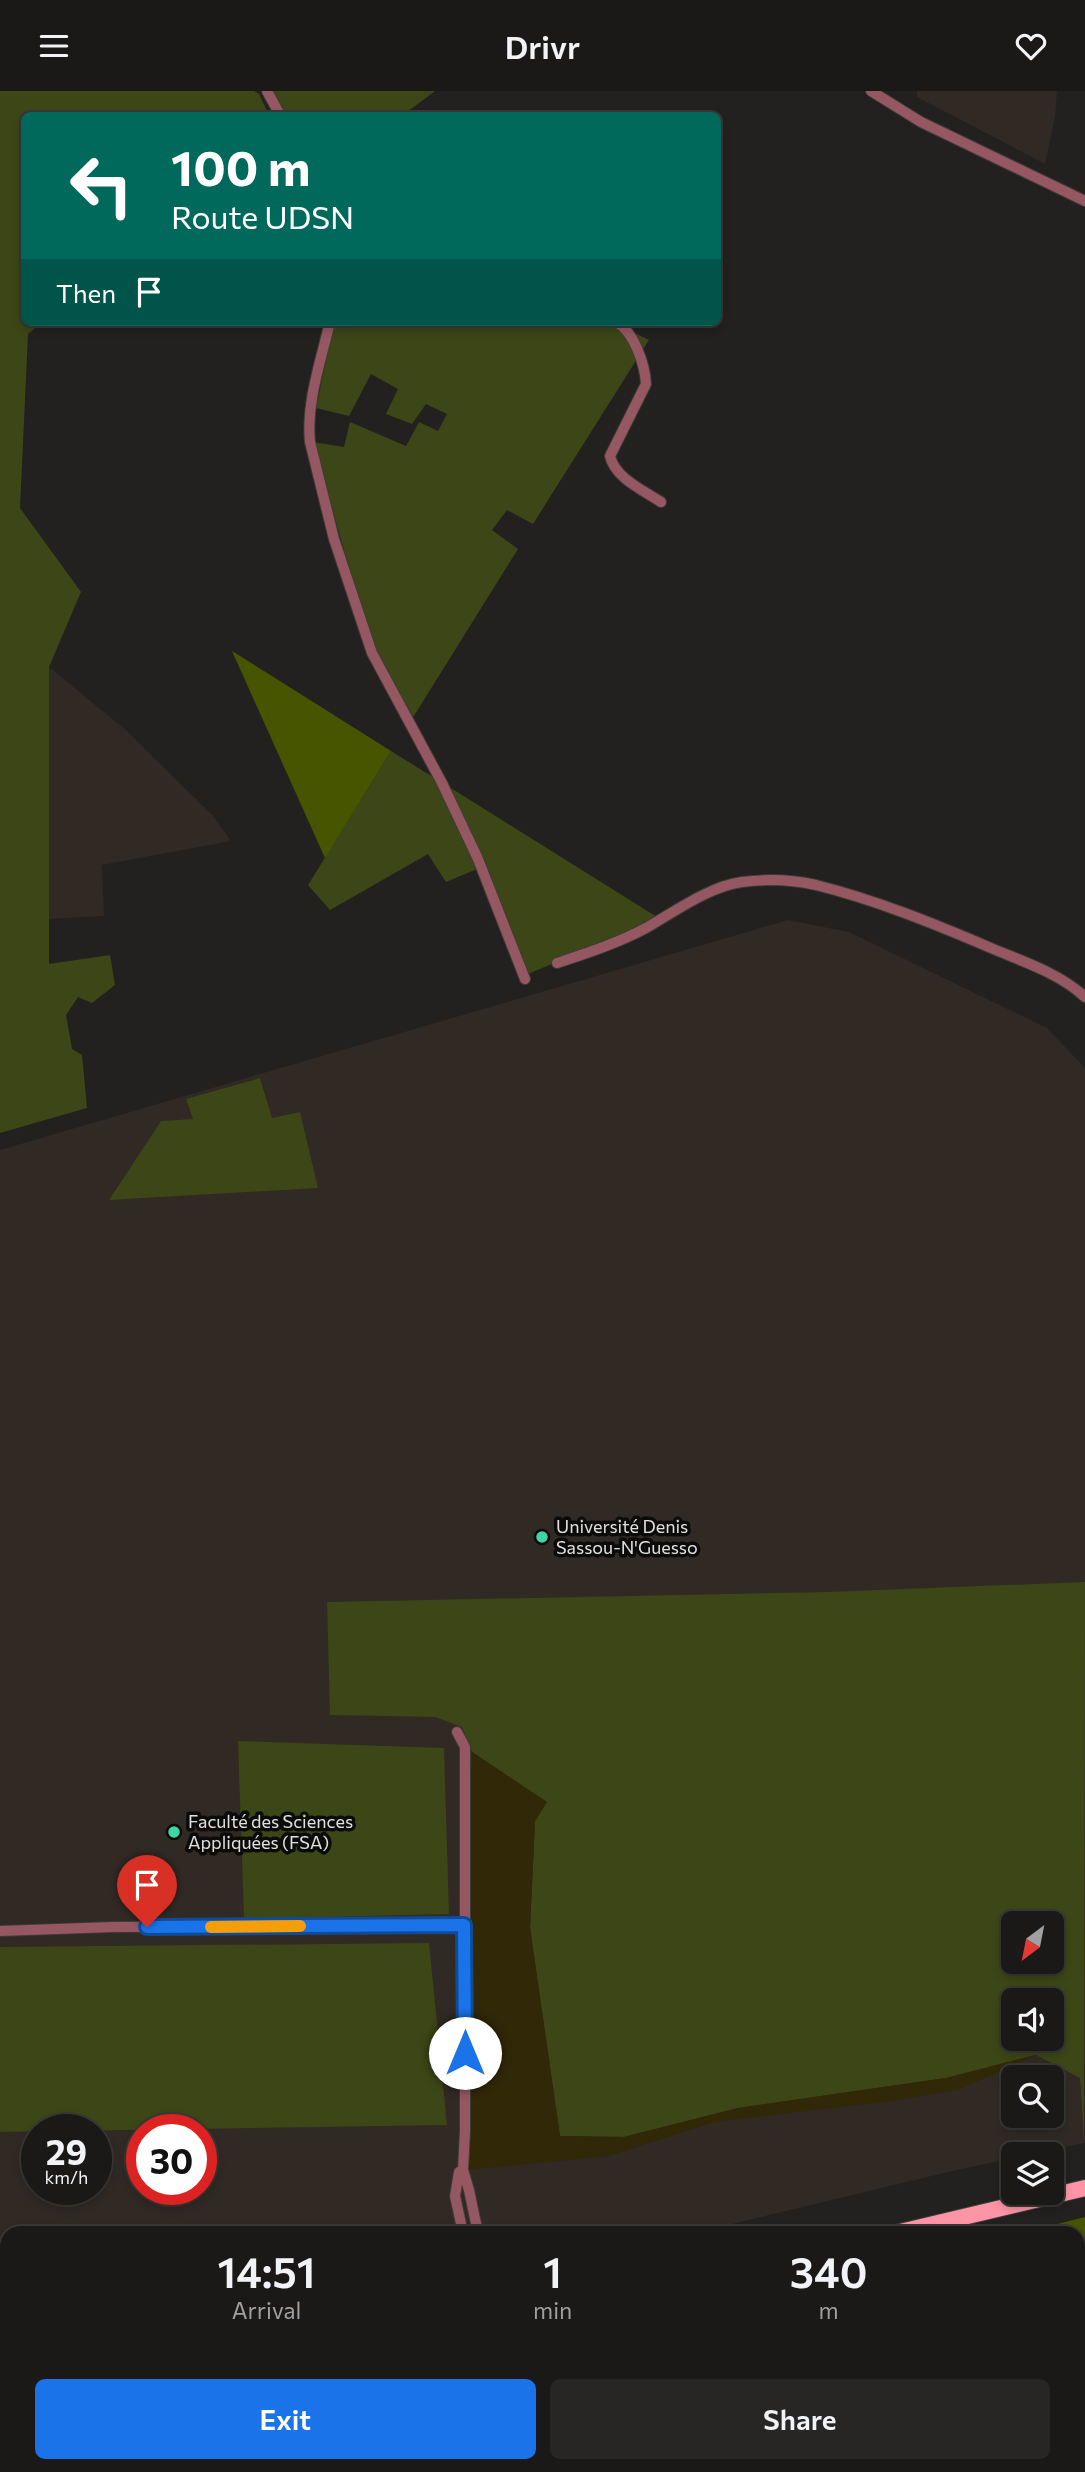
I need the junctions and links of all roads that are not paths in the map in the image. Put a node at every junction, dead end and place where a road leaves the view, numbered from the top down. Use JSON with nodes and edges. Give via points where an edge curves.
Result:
{"nodes":[{"id":1,"x":267,"y":91,"type":"edge"},
{"id":2,"x":871,"y":91,"type":"edge"},
{"id":3,"x":278,"y":112,"type":"edge"},
{"id":4,"x":1085,"y":201,"type":"edge"},
{"id":5,"x":329,"y":326,"type":"edge"},
{"id":6,"x":623,"y":326,"type":"edge"},
{"id":7,"x":661,"y":502,"type":"dead end"},
{"id":8,"x":557,"y":963,"type":"dead end"},
{"id":9,"x":526,"y":979,"type":"dead end"},
{"id":10,"x":1085,"y":997,"type":"edge"},
{"id":11,"x":457,"y":1732,"type":"dead end"},
{"id":12,"x":464,"y":1925,"type":"junction"},
{"id":13,"x":0,"y":1931,"type":"edge"},
{"id":14,"x":463,"y":2170,"type":"junction"},
{"id":15,"x":1085,"y":2188,"type":"edge"},
{"id":16,"x":461,"y":2226,"type":"edge"},
{"id":17,"x":477,"y":2226,"type":"edge"},
{"id":18,"x":925,"y":2226,"type":"edge"}],
"edges":[{"from":1,"to":3,"type":"street"},
{"from":2,"to":4,"type":"street","via":[[921,122]]},
{"from":5,"to":9,"type":"street","via":[[308,429],[347,583],[372,653],[478,859]]},
{"from":6,"to":7,"type":"street","via":[[636,348],[646,384],[611,462],[616,471]]},
{"from":8,"to":10,"type":"street","via":[[644,929],[683,906],[740,882],[774,881],[814,885],[860,898],[952,932],[1046,971]]},
{"from":11,"to":12,"type":"street","via":[[465,1747]]},
{"from":12,"to":13,"type":"street"},
{"from":12,"to":14,"type":"street"},
{"from":14,"to":16,"type":"street","via":[[455,2196]]},
{"from":14,"to":17,"type":"street"},
{"from":15,"to":18,"type":"main road"}]}
